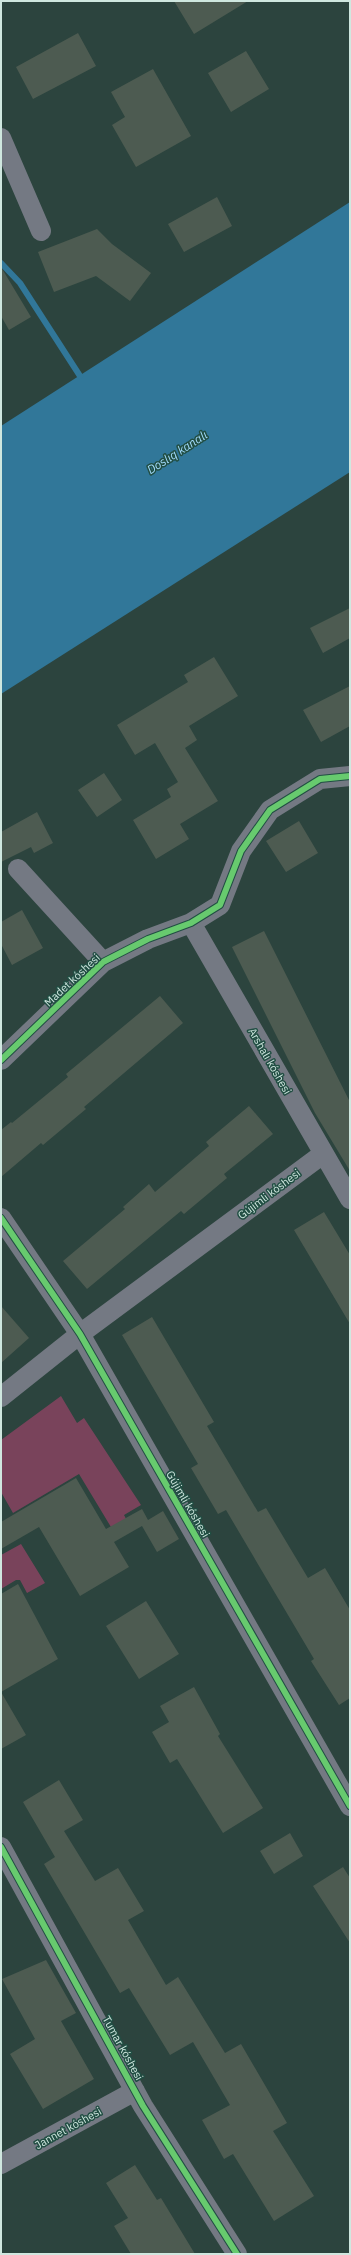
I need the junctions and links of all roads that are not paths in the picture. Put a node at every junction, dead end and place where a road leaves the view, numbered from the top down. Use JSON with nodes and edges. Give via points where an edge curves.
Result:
{"nodes":[{"id":1,"x":1,"y":138,"type":"edge"},
{"id":2,"x":41,"y":231,"type":"dead end"},
{"id":3,"x":350,"y":776,"type":"edge"},
{"id":4,"x":18,"y":869,"type":"dead end"},
{"id":5,"x":191,"y":923,"type":"junction"},
{"id":6,"x":103,"y":962,"type":"junction"},
{"id":7,"x":1,"y":1060,"type":"edge"},
{"id":8,"x":323,"y":1154,"type":"junction"},
{"id":9,"x":350,"y":1199,"type":"edge"},
{"id":10,"x":1,"y":1218,"type":"edge"},
{"id":11,"x":80,"y":1334,"type":"junction"},
{"id":12,"x":1,"y":1397,"type":"edge"},
{"id":13,"x":343,"y":1779,"type":"edge"},
{"id":14,"x":350,"y":1806,"type":"edge"},
{"id":15,"x":1,"y":1847,"type":"edge"},
{"id":16,"x":135,"y":2091,"type":"junction"},
{"id":17,"x":1,"y":2164,"type":"edge"},
{"id":18,"x":237,"y":2254,"type":"edge"}],
"edges":[{"from":1,"to":2,"type":"street"},
{"from":3,"to":5,"type":"street","name":"Madet kóshesi","via":[[320,779],[270,810],[242,851],[220,905]]},
{"from":4,"to":6,"type":"street"},
{"from":5,"to":6,"type":"street","name":"Madet kóshesi","via":[[148,939]]},
{"from":5,"to":8,"type":"street","name":"Arshalı kóshesi"},
{"from":6,"to":7,"type":"street","name":"Madet kóshesi"},
{"from":8,"to":9,"type":"street","name":"Arshalı kóshesi"},
{"from":8,"to":11,"type":"street","name":"Gújimli kóshesi"},
{"from":10,"to":11,"type":"street","name":"Gújimli kóshesi"},
{"from":11,"to":12,"type":"street"},
{"from":11,"to":13,"type":"street","name":"Gújimli kóshesi"},
{"from":13,"to":14,"type":"street","name":"Gújimli kóshesi"},
{"from":15,"to":16,"type":"street","name":"Tumar kóshesi"},
{"from":16,"to":17,"type":"street","name":"Jannet kóshesi"},
{"from":16,"to":18,"type":"street","name":"Tumar kóshesi"}]}
